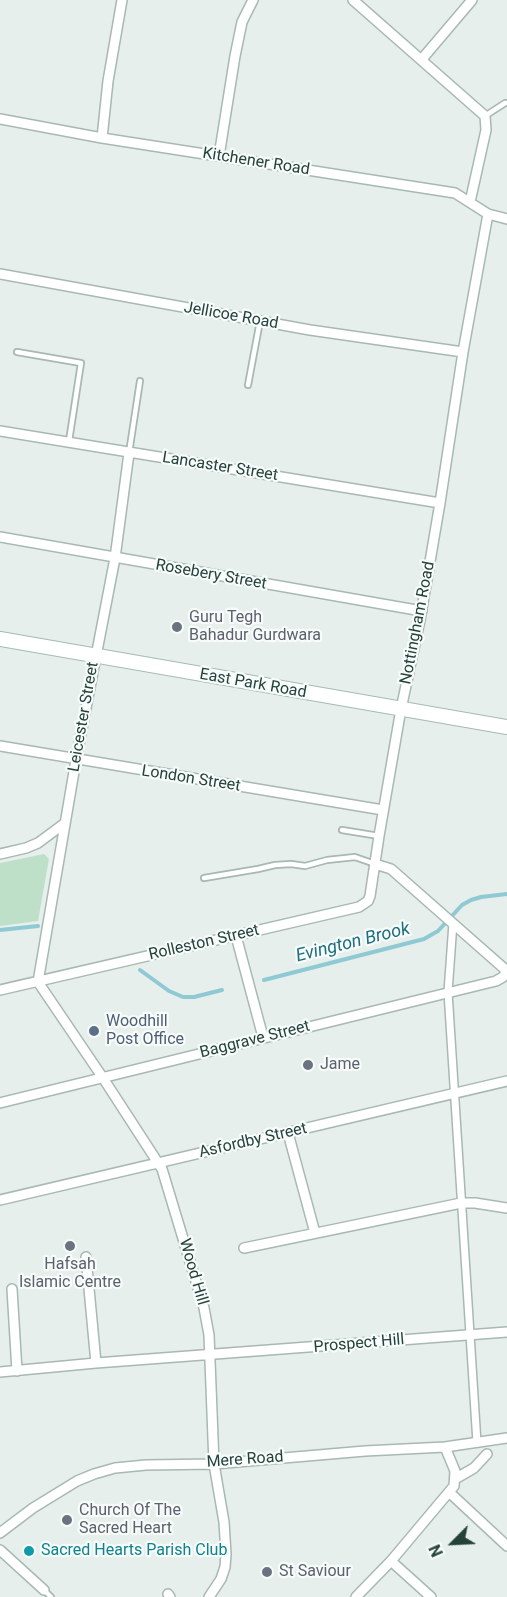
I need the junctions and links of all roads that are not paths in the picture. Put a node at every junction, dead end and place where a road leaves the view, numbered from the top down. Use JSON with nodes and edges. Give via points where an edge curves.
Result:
{"nodes":[{"id":1,"x":122,"y":0,"type":"edge"},
{"id":2,"x":253,"y":0,"type":"edge"},
{"id":3,"x":353,"y":0,"type":"edge"},
{"id":4,"x":472,"y":0,"type":"edge"},
{"id":5,"x":422,"y":58,"type":"junction"},
{"id":6,"x":507,"y":103,"type":"edge"},
{"id":7,"x":485,"y":116,"type":"junction"},
{"id":8,"x":0,"y":119,"type":"edge"},
{"id":9,"x":102,"y":138,"type":"junction"},
{"id":10,"x":219,"y":156,"type":"junction"},
{"id":11,"x":471,"y":202,"type":"junction"},
{"id":12,"x":488,"y":214,"type":"junction"},
{"id":13,"x":507,"y":219,"type":"edge"},
{"id":14,"x":0,"y":274,"type":"edge"},
{"id":15,"x":260,"y":321,"type":"junction"},
{"id":16,"x":17,"y":352,"type":"dead end"},
{"id":17,"x":464,"y":352,"type":"junction"},
{"id":18,"x":140,"y":381,"type":"dead end"},
{"id":19,"x":248,"y":385,"type":"dead end"},
{"id":20,"x":0,"y":431,"type":"edge"},
{"id":21,"x":69,"y":443,"type":"junction"},
{"id":22,"x":129,"y":453,"type":"junction"},
{"id":23,"x":440,"y":503,"type":"junction"},
{"id":24,"x":0,"y":537,"type":"edge"},
{"id":25,"x":115,"y":558,"type":"junction"},
{"id":26,"x":423,"y":617,"type":"junction"},
{"id":27,"x":0,"y":639,"type":"edge"},
{"id":28,"x":95,"y":656,"type":"junction"},
{"id":29,"x":401,"y":709,"type":"junction"},
{"id":30,"x":507,"y":727,"type":"edge"},
{"id":31,"x":0,"y":746,"type":"edge"},
{"id":32,"x":76,"y":760,"type":"junction"},
{"id":33,"x":383,"y":810,"type":"junction"},
{"id":34,"x":65,"y":824,"type":"junction"},
{"id":35,"x":342,"y":830,"type":"dead end"},
{"id":36,"x":379,"y":836,"type":"junction"},
{"id":37,"x":0,"y":854,"type":"edge"},
{"id":38,"x":375,"y":864,"type":"junction"},
{"id":39,"x":204,"y":878,"type":"dead end"},
{"id":40,"x":453,"y":923,"type":"junction"},
{"id":41,"x":236,"y":936,"type":"junction"},
{"id":42,"x":507,"y":971,"type":"edge"},
{"id":43,"x":38,"y":982,"type":"junction"},
{"id":44,"x":0,"y":990,"type":"edge"},
{"id":45,"x":448,"y":992,"type":"junction"},
{"id":46,"x":263,"y":1037,"type":"junction"},
{"id":47,"x":103,"y":1078,"type":"junction"},
{"id":48,"x":507,"y":1081,"type":"edge"},
{"id":49,"x":455,"y":1094,"type":"junction"},
{"id":50,"x":0,"y":1103,"type":"edge"},
{"id":51,"x":288,"y":1133,"type":"junction"},
{"id":52,"x":159,"y":1163,"type":"junction"},
{"id":53,"x":0,"y":1200,"type":"edge"},
{"id":54,"x":461,"y":1203,"type":"junction"},
{"id":55,"x":507,"y":1208,"type":"edge"},
{"id":56,"x":315,"y":1233,"type":"junction"},
{"id":57,"x":244,"y":1248,"type":"dead end"},
{"id":58,"x":86,"y":1257,"type":"dead end"},
{"id":59,"x":12,"y":1289,"type":"dead end"},
{"id":60,"x":507,"y":1332,"type":"edge"},
{"id":61,"x":470,"y":1335,"type":"junction"},
{"id":62,"x":210,"y":1356,"type":"junction"},
{"id":63,"x":96,"y":1363,"type":"junction"},
{"id":64,"x":18,"y":1371,"type":"junction"},
{"id":65,"x":0,"y":1372,"type":"edge"},
{"id":66,"x":506,"y":1437,"type":"edge"},
{"id":67,"x":477,"y":1443,"type":"junction"},
{"id":68,"x":445,"y":1447,"type":"junction"},
{"id":69,"x":487,"y":1454,"type":"dead end"},
{"id":70,"x":214,"y":1464,"type":"junction"},
{"id":71,"x":456,"y":1479,"type":"junction"},
{"id":72,"x":450,"y":1492,"type":"junction"},
{"id":73,"x":0,"y":1533,"type":"edge"},
{"id":74,"x":507,"y":1546,"type":"edge"},
{"id":75,"x":0,"y":1550,"type":"edge"},
{"id":76,"x":391,"y":1561,"type":"junction"},
{"id":77,"x":48,"y":1594,"type":"edge"},
{"id":78,"x":209,"y":1597,"type":"edge"},
{"id":79,"x":356,"y":1597,"type":"edge"},
{"id":80,"x":431,"y":1597,"type":"edge"}],
"edges":[{"from":1,"to":9,"type":"street"},
{"from":2,"to":10,"type":"street","via":[[242,22]]},
{"from":3,"to":5,"type":"street"},
{"from":4,"to":5,"type":"street"},
{"from":5,"to":7,"type":"street"},
{"from":6,"to":7,"type":"lane"},
{"from":7,"to":11,"type":"street","via":[[486,130]]},
{"from":8,"to":9,"type":"street","name":"Kitchener Road"},
{"from":9,"to":10,"type":"street","name":"Kitchener Road"},
{"from":10,"to":11,"type":"street","name":"Kitchener Road","via":[[455,194]]},
{"from":11,"to":12,"type":"street","name":"Kitchener Road"},
{"from":12,"to":13,"type":"street","name":"Kitchener Road"},
{"from":12,"to":17,"type":"street","name":"Nottingham Road"},
{"from":14,"to":15,"type":"street","name":"Jellicoe Road"},
{"from":15,"to":17,"type":"street","name":"Jellicoe Road"},
{"from":15,"to":19,"type":"lane"},
{"from":16,"to":21,"type":"lane","via":[[81,363]]},
{"from":17,"to":23,"type":"street","name":"Nottingham Road"},
{"from":18,"to":22,"type":"lane"},
{"from":20,"to":21,"type":"street","name":"Lancaster Street"},
{"from":21,"to":22,"type":"street","name":"Lancaster Street"},
{"from":22,"to":23,"type":"street","name":"Lancaster Street"},
{"from":22,"to":25,"type":"street","name":"Leicester Street"},
{"from":23,"to":26,"type":"street","name":"Nottingham Road"},
{"from":24,"to":25,"type":"street","name":"Rosebery Street"},
{"from":25,"to":26,"type":"street","name":"Rosebery Street"},
{"from":25,"to":28,"type":"street","name":"Leicester Street"},
{"from":26,"to":29,"type":"street","name":"Nottingham Road"},
{"from":27,"to":28,"type":"main road","name":"East Park Road"},
{"from":28,"to":29,"type":"main road","name":"East Park Road"},
{"from":28,"to":32,"type":"street","name":"Leicester Street"},
{"from":29,"to":30,"type":"main road","name":"East Park Road"},
{"from":29,"to":33,"type":"street","name":"Nottingham Road"},
{"from":31,"to":32,"type":"street","name":"London Street"},
{"from":32,"to":33,"type":"street","name":"London Street"},
{"from":32,"to":34,"type":"street","name":"Leicester Street"},
{"from":33,"to":36,"type":"street","name":"Nottingham Road"},
{"from":34,"to":37,"type":"street","via":[[38,843]]},
{"from":34,"to":43,"type":"street","name":"Leicester Street"},
{"from":35,"to":36,"type":"lane"},
{"from":36,"to":38,"type":"street","name":"Nottingham Road"},
{"from":38,"to":39,"type":"lane","via":[[355,857],[304,866],[275,865]]},
{"from":38,"to":40,"type":"street","via":[[391,869]]},
{"from":38,"to":41,"type":"street","name":"Rolleston Street","via":[[370,896],[364,905]]},
{"from":40,"to":42,"type":"street"},
{"from":40,"to":45,"type":"street"},
{"from":41,"to":43,"type":"street","name":"Rolleston Street"},
{"from":41,"to":46,"type":"street"},
{"from":42,"to":45,"type":"street","name":"Baggrave Street","via":[[496,981]]},
{"from":43,"to":44,"type":"street","name":"Rolleston Street"},
{"from":43,"to":47,"type":"street","name":"Wood Hill"},
{"from":45,"to":46,"type":"street","name":"Baggrave Street"},
{"from":45,"to":49,"type":"street"},
{"from":46,"to":47,"type":"street","name":"Baggrave Street"},
{"from":47,"to":50,"type":"street","name":"Baggrave Street"},
{"from":47,"to":52,"type":"street","name":"Wood Hill"},
{"from":48,"to":49,"type":"street","name":"Asfordby Street"},
{"from":49,"to":51,"type":"street","name":"Asfordby Street"},
{"from":49,"to":54,"type":"street"},
{"from":51,"to":52,"type":"street","name":"Asfordby Street"},
{"from":51,"to":56,"type":"street"},
{"from":52,"to":53,"type":"street","name":"Asfordby Street"},
{"from":52,"to":62,"type":"street","name":"Wood Hill","via":[[204,1308]]},
{"from":54,"to":55,"type":"street"},
{"from":54,"to":56,"type":"street"},
{"from":54,"to":61,"type":"street"},
{"from":56,"to":57,"type":"street"},
{"from":58,"to":63,"type":"street"},
{"from":59,"to":64,"type":"street"},
{"from":60,"to":61,"type":"street","name":"Prospect Hill"},
{"from":61,"to":62,"type":"street","name":"Prospect Hill"},
{"from":61,"to":67,"type":"street"},
{"from":62,"to":63,"type":"street","name":"Prospect Hill"},
{"from":62,"to":70,"type":"street","name":"Wood Hill"},
{"from":63,"to":64,"type":"street","name":"Prospect Hill"},
{"from":64,"to":65,"type":"street","name":"Prospect Hill"},
{"from":66,"to":67,"type":"street","name":"Mere Road"},
{"from":67,"to":68,"type":"street","name":"Mere Road"},
{"from":68,"to":70,"type":"street","name":"Mere Road"},
{"from":68,"to":71,"type":"street"},
{"from":69,"to":71,"type":"street"},
{"from":70,"to":73,"type":"street","name":"Mere Road","via":[[146,1465],[94,1474],[33,1508]]},
{"from":70,"to":78,"type":"street","name":"Wood Hill","via":[[226,1554],[221,1579]]},
{"from":71,"to":72,"type":"street"},
{"from":72,"to":74,"type":"street"},
{"from":72,"to":76,"type":"street"},
{"from":75,"to":77,"type":"street"},
{"from":76,"to":79,"type":"street"},
{"from":76,"to":80,"type":"street"}]}
